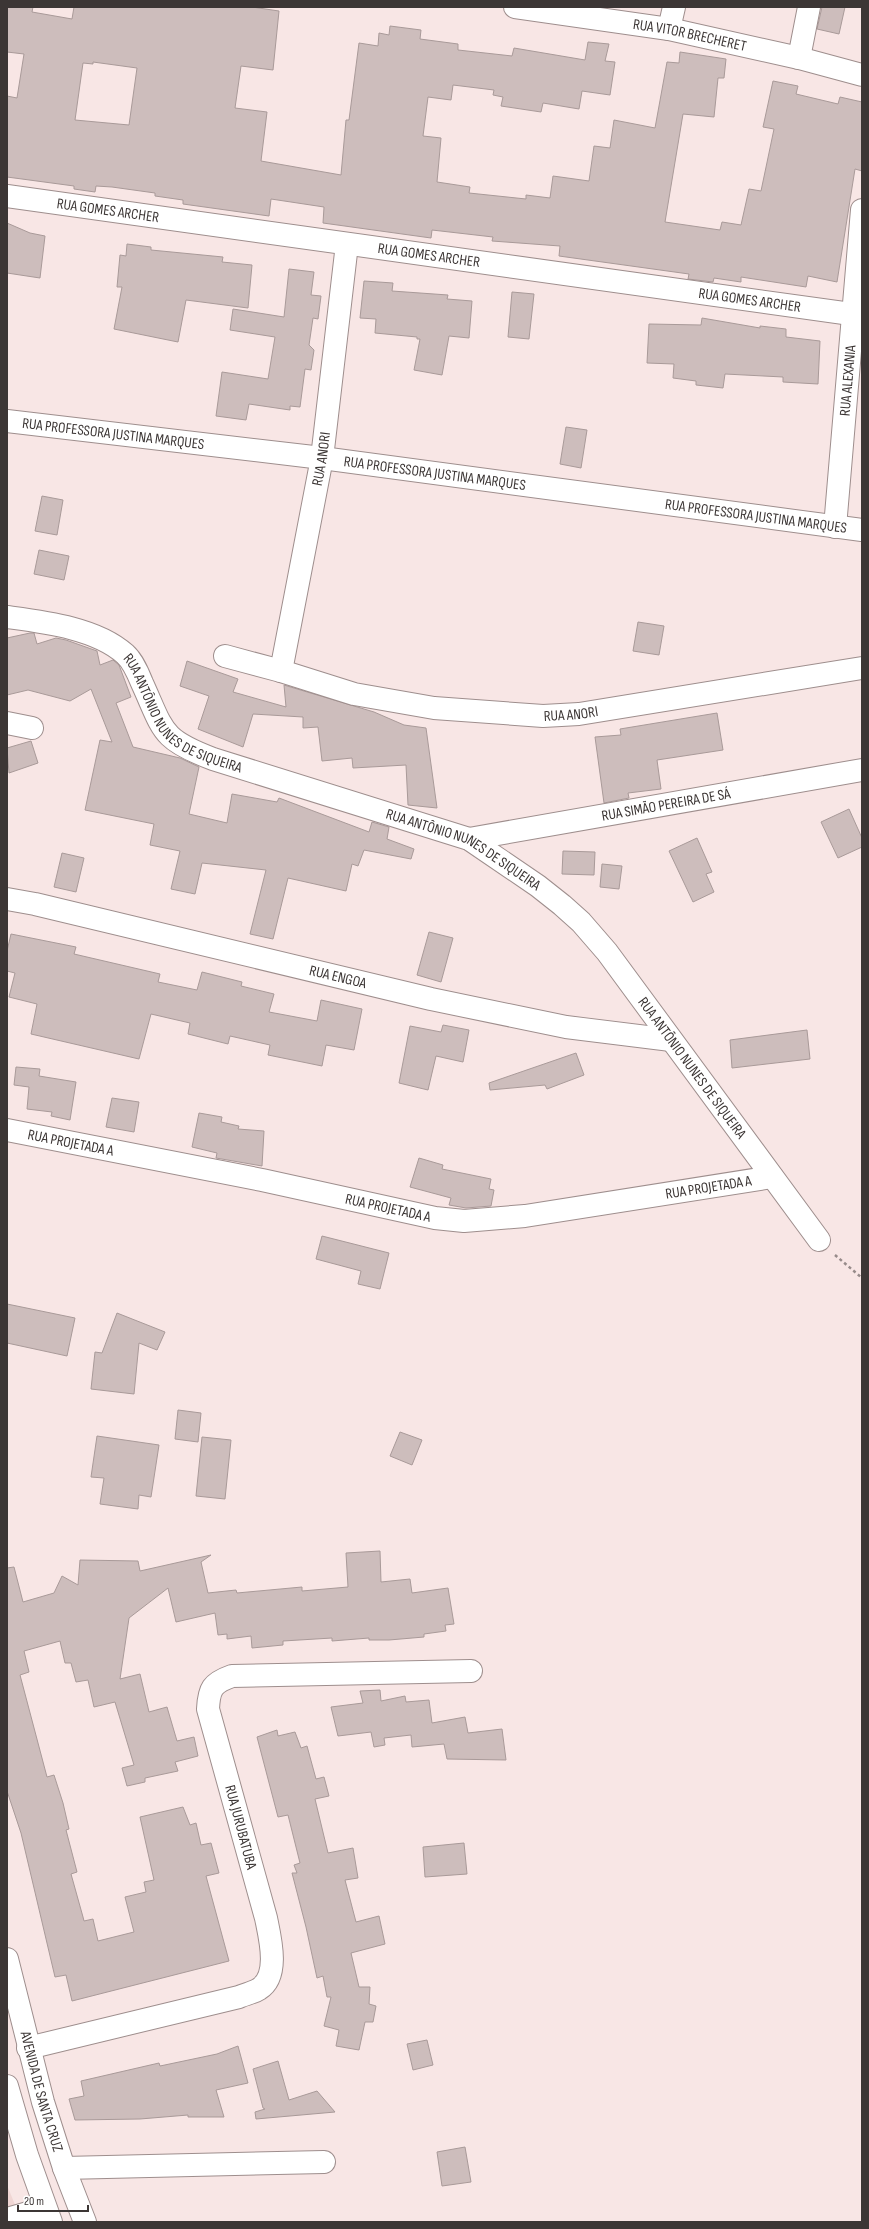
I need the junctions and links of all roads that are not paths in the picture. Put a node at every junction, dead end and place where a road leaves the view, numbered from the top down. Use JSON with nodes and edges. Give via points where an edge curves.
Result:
{"nodes":[{"id":1,"x":515,"y":7,"type":"edge"},
{"id":2,"x":674,"y":7,"type":"edge"},
{"id":3,"x":810,"y":7,"type":"edge"},
{"id":4,"x":669,"y":29,"type":"junction"},
{"id":5,"x":799,"y":58,"type":"junction"},
{"id":6,"x":862,"y":75,"type":"edge"},
{"id":7,"x":7,"y":196,"type":"edge"},
{"id":8,"x":862,"y":210,"type":"edge"},
{"id":9,"x":348,"y":244,"type":"junction"},
{"id":10,"x":851,"y":314,"type":"junction"},
{"id":11,"x":7,"y":421,"type":"edge"},
{"id":12,"x":322,"y":458,"type":"junction"},
{"id":13,"x":835,"y":527,"type":"junction"},
{"id":14,"x":862,"y":530,"type":"edge"},
{"id":15,"x":7,"y":617,"type":"edge"},
{"id":16,"x":224,"y":656,"type":"dead end"},
{"id":17,"x":862,"y":668,"type":"edge"},
{"id":18,"x":281,"y":671,"type":"junction"},
{"id":19,"x":7,"y":723,"type":"edge"},
{"id":20,"x":32,"y":728,"type":"dead end"},
{"id":21,"x":862,"y":770,"type":"edge"},
{"id":22,"x":469,"y":839,"type":"junction"},
{"id":23,"x":7,"y":899,"type":"edge"},
{"id":24,"x":671,"y":1040,"type":"junction"},
{"id":25,"x":7,"y":1130,"type":"edge"},
{"id":26,"x":772,"y":1177,"type":"junction"},
{"id":27,"x":819,"y":1240,"type":"road end"},
{"id":28,"x":471,"y":1671,"type":"dead end"},
{"id":29,"x":7,"y":1959,"type":"edge"},
{"id":30,"x":28,"y":2048,"type":"junction"},
{"id":31,"x":7,"y":2086,"type":"edge"},
{"id":32,"x":324,"y":2162,"type":"dead end"},
{"id":33,"x":64,"y":2168,"type":"junction"},
{"id":34,"x":48,"y":2215,"type":"edge"},
{"id":35,"x":7,"y":2219,"type":"edge"},
{"id":36,"x":85,"y":2222,"type":"edge"}],
"edges":[{"from":1,"to":4,"type":"street","name":"RUA VITOR BRECHERET"},
{"from":2,"to":4,"type":"street"},
{"from":3,"to":5,"type":"street"},
{"from":4,"to":5,"type":"street","name":"RUA VITOR BRECHERET"},
{"from":5,"to":6,"type":"street","name":"RUA VITOR BRECHERET"},
{"from":7,"to":9,"type":"street","name":"RUA GOMES ARCHER"},
{"from":8,"to":10,"type":"street","name":"RUA ALEXANIA"},
{"from":9,"to":10,"type":"street","name":"RUA GOMES ARCHER"},
{"from":9,"to":12,"type":"street","name":"RUA ANORI"},
{"from":10,"to":13,"type":"street","name":"RUA ALEXANIA"},
{"from":11,"to":12,"type":"street","name":"RUA PROFESSORA JUSTINA MARQUES"},
{"from":12,"to":13,"type":"street","name":"RUA PROFESSORA JUSTINA MARQUES"},
{"from":12,"to":18,"type":"street","name":"RUA ANORI"},
{"from":13,"to":14,"type":"street","name":"RUA PROFESSORA JUSTINA MARQUES"},
{"from":15,"to":22,"type":"street","name":"RUA ANTÔNIO NUNES DE SIQUEIRA","via":[[80,631],[114,645],[127,655],[136,669],[159,724],[169,738],[186,749]]},
{"from":16,"to":18,"type":"street","name":"RUA ANORI"},
{"from":17,"to":18,"type":"street","name":"RUA ANORI","via":[[579,714],[543,716],[434,708],[354,694]]},
{"from":19,"to":20,"type":"street"},
{"from":21,"to":22,"type":"street","name":"RUA SIMÃO PEREIRA DE SÁ"},
{"from":22,"to":24,"type":"street","name":"RUA ANTÔNIO NUNES DE SIQUEIRA","via":[[538,886],[581,922],[607,952]]},
{"from":23,"to":24,"type":"street","name":"RUA ENGOA","via":[[566,1027]]},
{"from":24,"to":26,"type":"street","name":"RUA ANTÔNIO NUNES DE SIQUEIRA"},
{"from":25,"to":26,"type":"street","name":"RUA PROJETADA A","via":[[262,1180],[435,1218],[464,1221],[525,1216]]},
{"from":26,"to":27,"type":"street","name":"RUA ANTÔNIO NUNES DE SIQUEIRA"},
{"from":28,"to":30,"type":"street","name":"RUA JURUBATUBA","via":[[232,1676],[220,1680],[211,1689],[208,1710],[266,1918],[271,1945],[268,1977],[260,1989],[239,1997]]},
{"from":29,"to":30,"type":"street","name":"AVENIDA DE SANTA CRUZ"},
{"from":30,"to":33,"type":"street","name":"AVENIDA DE SANTA CRUZ"},
{"from":31,"to":34,"type":"street"},
{"from":32,"to":33,"type":"street"},
{"from":33,"to":36,"type":"street","name":"AVENIDA DE SANTA CRUZ"},
{"from":34,"to":35,"type":"street"}]}
